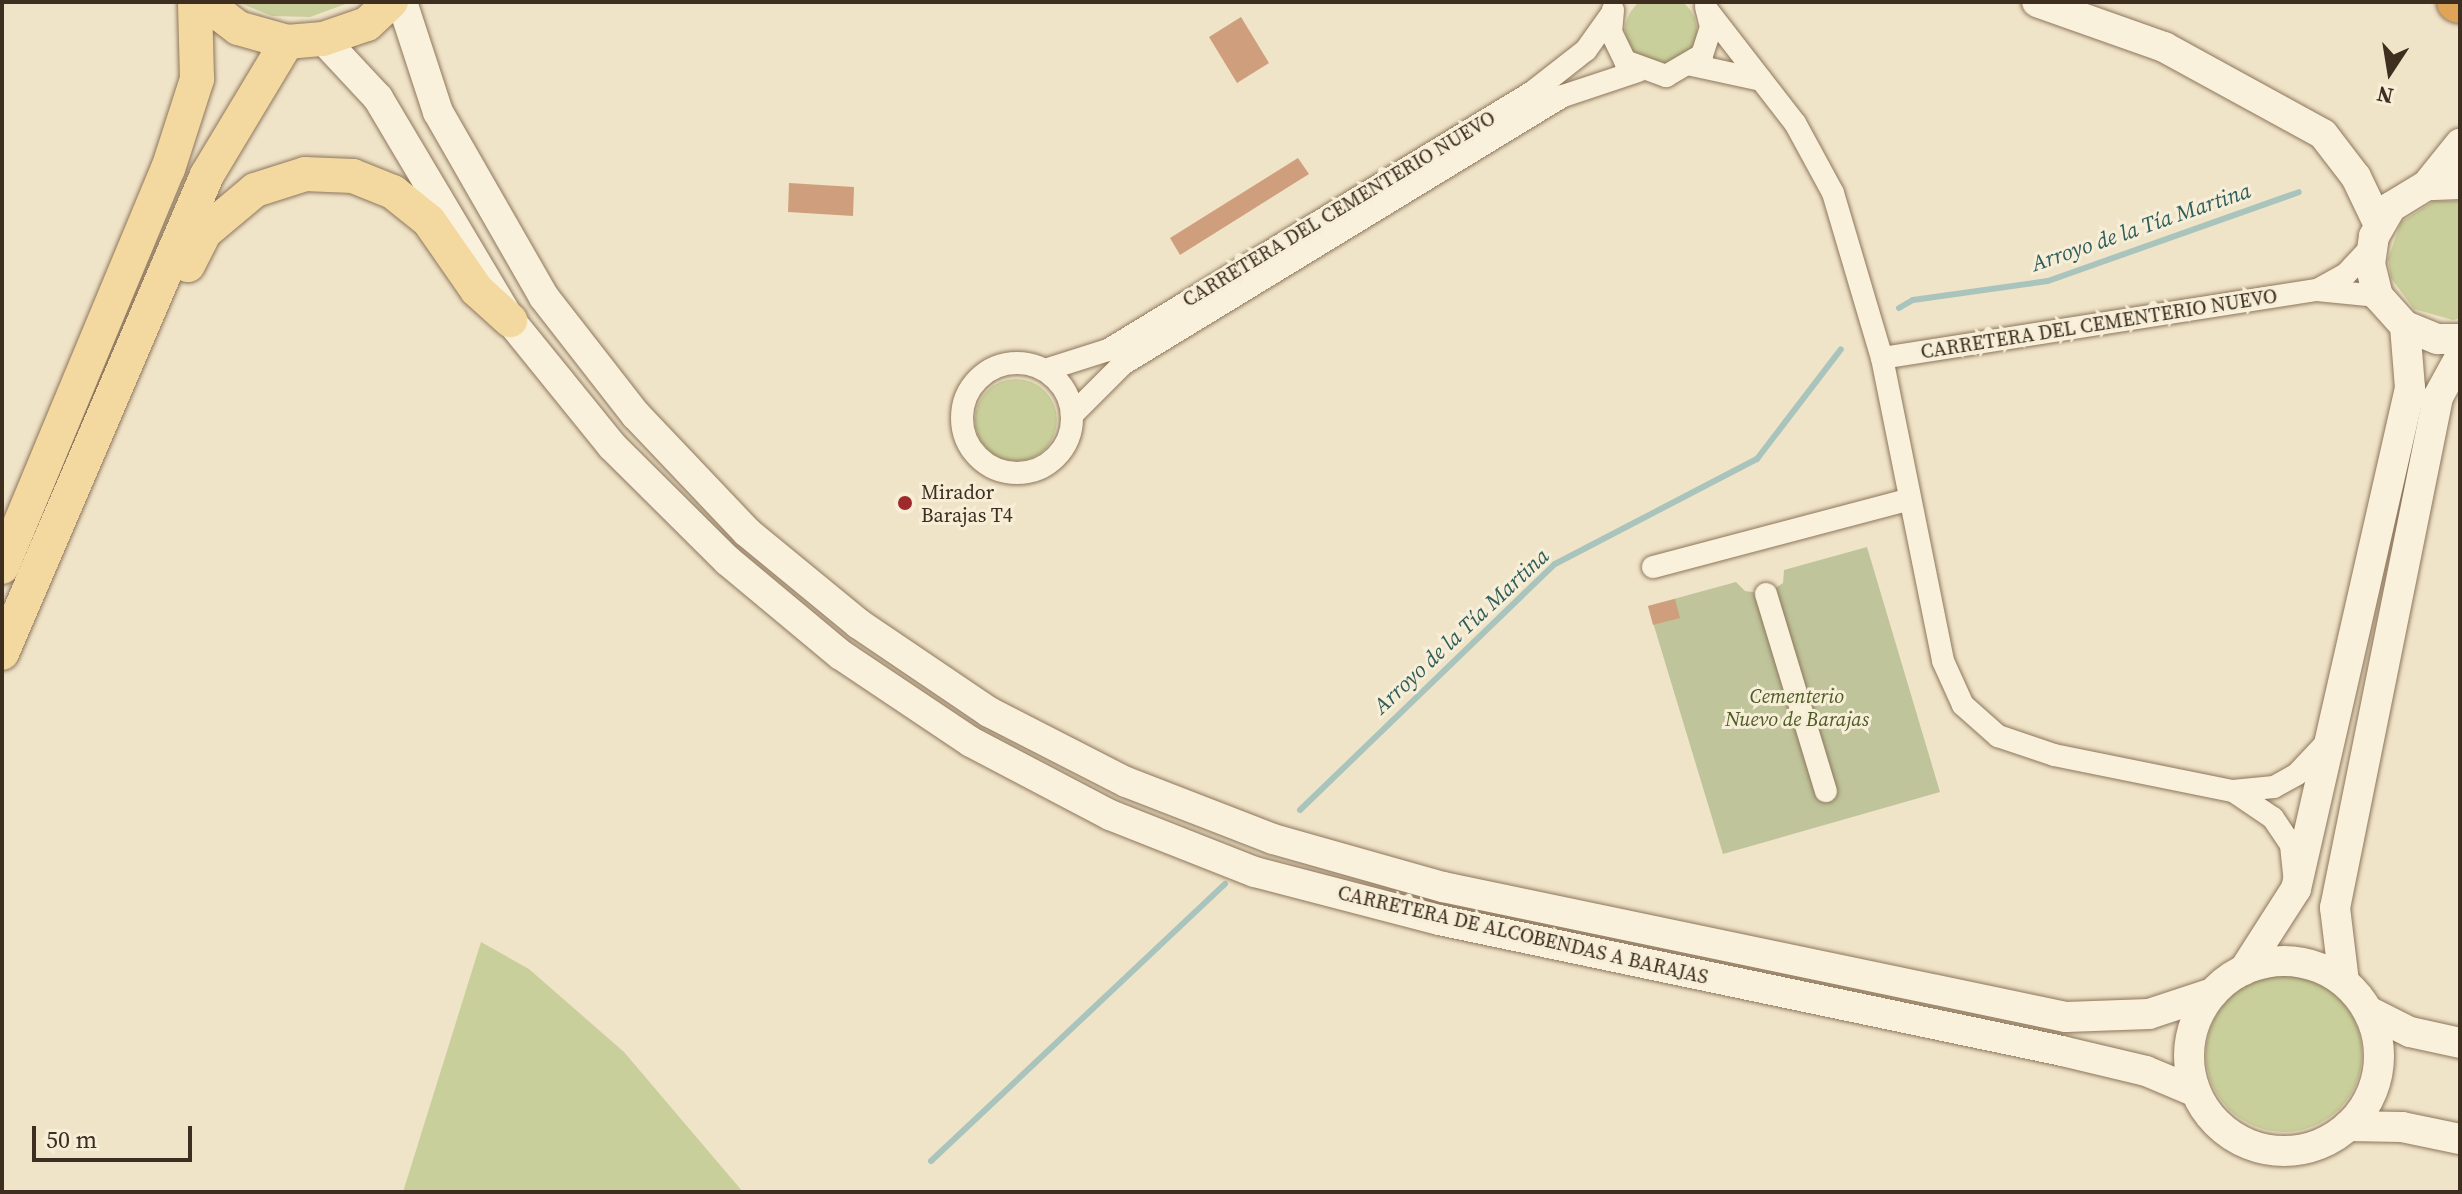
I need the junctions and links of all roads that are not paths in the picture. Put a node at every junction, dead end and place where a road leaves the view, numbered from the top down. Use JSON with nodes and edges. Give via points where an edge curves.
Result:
{"nodes":[{"id":1,"x":195,"y":2,"type":"edge"},
{"id":2,"x":204,"y":2,"type":"edge"},
{"id":3,"x":391,"y":2,"type":"edge"},
{"id":4,"x":402,"y":2,"type":"edge"},
{"id":5,"x":2037,"y":2,"type":"edge"},
{"id":6,"x":1706,"y":6,"type":"edge"},
{"id":7,"x":1614,"y":9,"type":"edge"},
{"id":8,"x":323,"y":39,"type":"junction"},
{"id":9,"x":287,"y":42,"type":"junction"},
{"id":10,"x":1692,"y":65,"type":"junction"},
{"id":11,"x":1638,"y":71,"type":"junction"},
{"id":12,"x":1761,"y":80,"type":"junction"},
{"id":13,"x":2460,"y":144,"type":"edge"},
{"id":14,"x":2460,"y":184,"type":"edge"},
{"id":15,"x":2427,"y":185,"type":"junction"},
{"id":16,"x":2375,"y":236,"type":"junction"},
{"id":17,"x":2317,"y":290,"type":"junction"},
{"id":18,"x":2378,"y":296,"type":"junction"},
{"id":19,"x":510,"y":320,"type":"junction"},
{"id":20,"x":2405,"y":326,"type":"junction"},
{"id":21,"x":2460,"y":339,"type":"edge"},
{"id":22,"x":132,"y":355,"type":"junction"},
{"id":23,"x":2460,"y":357,"type":"edge"},
{"id":24,"x":1882,"y":358,"type":"junction"},
{"id":25,"x":1045,"y":370,"type":"junction"},
{"id":26,"x":1072,"y":415,"type":"junction"},
{"id":27,"x":1906,"y":500,"type":"junction"},
{"id":28,"x":2,"y":567,"type":"edge"},
{"id":29,"x":1653,"y":567,"type":"dead end"},
{"id":30,"x":1766,"y":594,"type":"dead end"},
{"id":31,"x":2,"y":653,"type":"edge"},
{"id":32,"x":2330,"y":738,"type":"junction"},
{"id":33,"x":1826,"y":791,"type":"dead end"},
{"id":34,"x":2233,"y":791,"type":"junction"},
{"id":35,"x":2296,"y":889,"type":"junction"},
{"id":36,"x":2244,"y":970,"type":"junction"},
{"id":37,"x":2344,"y":982,"type":"junction"},
{"id":38,"x":2213,"y":993,"type":"junction"},
{"id":39,"x":2368,"y":1011,"type":"junction"},
{"id":40,"x":2460,"y":1043,"type":"edge"},
{"id":41,"x":2196,"y":1092,"type":"junction"},
{"id":42,"x":2348,"y":1126,"type":"junction"},
{"id":43,"x":2460,"y":1139,"type":"edge"}],
"edges":[{"from":1,"to":28,"type":"main road","via":[[197,79],[168,169]]},
{"from":2,"to":9,"type":"main road","via":[[238,28]]},
{"from":3,"to":8,"type":"main road","via":[[367,24]]},
{"from":4,"to":38,"type":"street","name":"CARRETERA DE ALCOBENDAS A BARAJAS","via":[[438,112],[544,297],[636,415],[747,532],[859,624],[989,712],[1126,782],[1258,834],[1443,887],[2066,1017],[2149,1014]]},
{"from":5,"to":16,"type":"street","via":[[2164,47],[2323,134],[2356,177]]},
{"from":6,"to":10,"type":"street","via":[[1708,43]]},
{"from":6,"to":12,"type":"street"},
{"from":7,"to":11,"type":"street","via":[[1615,48]]},
{"from":7,"to":25,"type":"street","name":"CARRETERA DEL CEMENTERIO NUEVO","via":[[1586,50],[1535,90],[1108,350]]},
{"from":8,"to":9,"type":"main road"},
{"from":8,"to":19,"type":"street","name":"CARRETERA DE ALCOBENDAS A BARAJAS","via":[[378,98]]},
{"from":9,"to":22,"type":"main road","via":[[207,175]]},
{"from":10,"to":11,"type":"street","name":"CARRETERA DEL CEMENTERIO NUEVO","via":[[1666,76]]},
{"from":10,"to":12,"type":"street"},
{"from":11,"to":26,"type":"street","name":"CARRETERA DEL CEMENTERIO NUEVO","via":[[1563,96],[1123,364]]},
{"from":12,"to":24,"type":"street","via":[[1795,123],[1833,193]]},
{"from":13,"to":15,"type":"street"},
{"from":14,"to":15,"type":"street"},
{"from":15,"to":16,"type":"street","via":[[2391,207]]},
{"from":16,"to":17,"type":"street","name":"CARRETERA DEL CEMENTERIO NUEVO","via":[[2346,274]]},
{"from":16,"to":18,"type":"street"},
{"from":17,"to":18,"type":"street","name":"CARRETERA DEL CEMENTERIO NUEVO"},
{"from":17,"to":24,"type":"street","name":"CARRETERA DEL CEMENTERIO NUEVO"},
{"from":18,"to":20,"type":"street"},
{"from":19,"to":22,"type":"main road","via":[[477,290],[429,221],[409,203],[353,176],[305,174],[255,190],[205,232],[160,328]]},
{"from":19,"to":41,"type":"street","name":"CARRETERA DE ALCOBENDAS A BARAJAS","via":[[612,446],[728,561],[841,655],[971,742],[1110,815],[1255,872],[1439,920],[2062,1051],[2146,1071]]},
{"from":20,"to":21,"type":"street","via":[[2437,339]]},
{"from":20,"to":32,"type":"street","via":[[2410,388]]},
{"from":22,"to":31,"type":"main road"},
{"from":23,"to":37,"type":"street","via":[[2438,397],[2338,894],[2335,930]]},
{"from":24,"to":27,"type":"street"},
{"from":25,"to":26,"type":"street","via":[[1068,397]]},
{"from":25,"to":26,"type":"street","via":[[1009,363],[977,379],[962,411],[969,446],[997,470],[1033,471],[1062,450]]},
{"from":27,"to":29,"type":"street"},
{"from":27,"to":34,"type":"street","via":[[1943,661],[1963,705],[1998,736],[2054,755]]},
{"from":30,"to":33,"type":"street"},
{"from":32,"to":34,"type":"street","via":[[2297,774],[2274,787]]},
{"from":32,"to":35,"type":"street"},
{"from":34,"to":35,"type":"street","via":[[2273,818],[2291,845]]},
{"from":35,"to":36,"type":"street"},
{"from":36,"to":37,"type":"street","via":[[2296,961]]},
{"from":36,"to":38,"type":"street"},
{"from":37,"to":39,"type":"street"},
{"from":38,"to":41,"type":"street","via":[[2190,1039]]},
{"from":39,"to":40,"type":"street","via":[[2410,1032]]},
{"from":39,"to":42,"type":"street","via":[[2378,1040],[2378,1072],[2368,1102]]},
{"from":41,"to":42,"type":"street","via":[[2223,1128],[2263,1149],[2308,1147]]},
{"from":42,"to":43,"type":"street","via":[[2402,1127]]}]}
